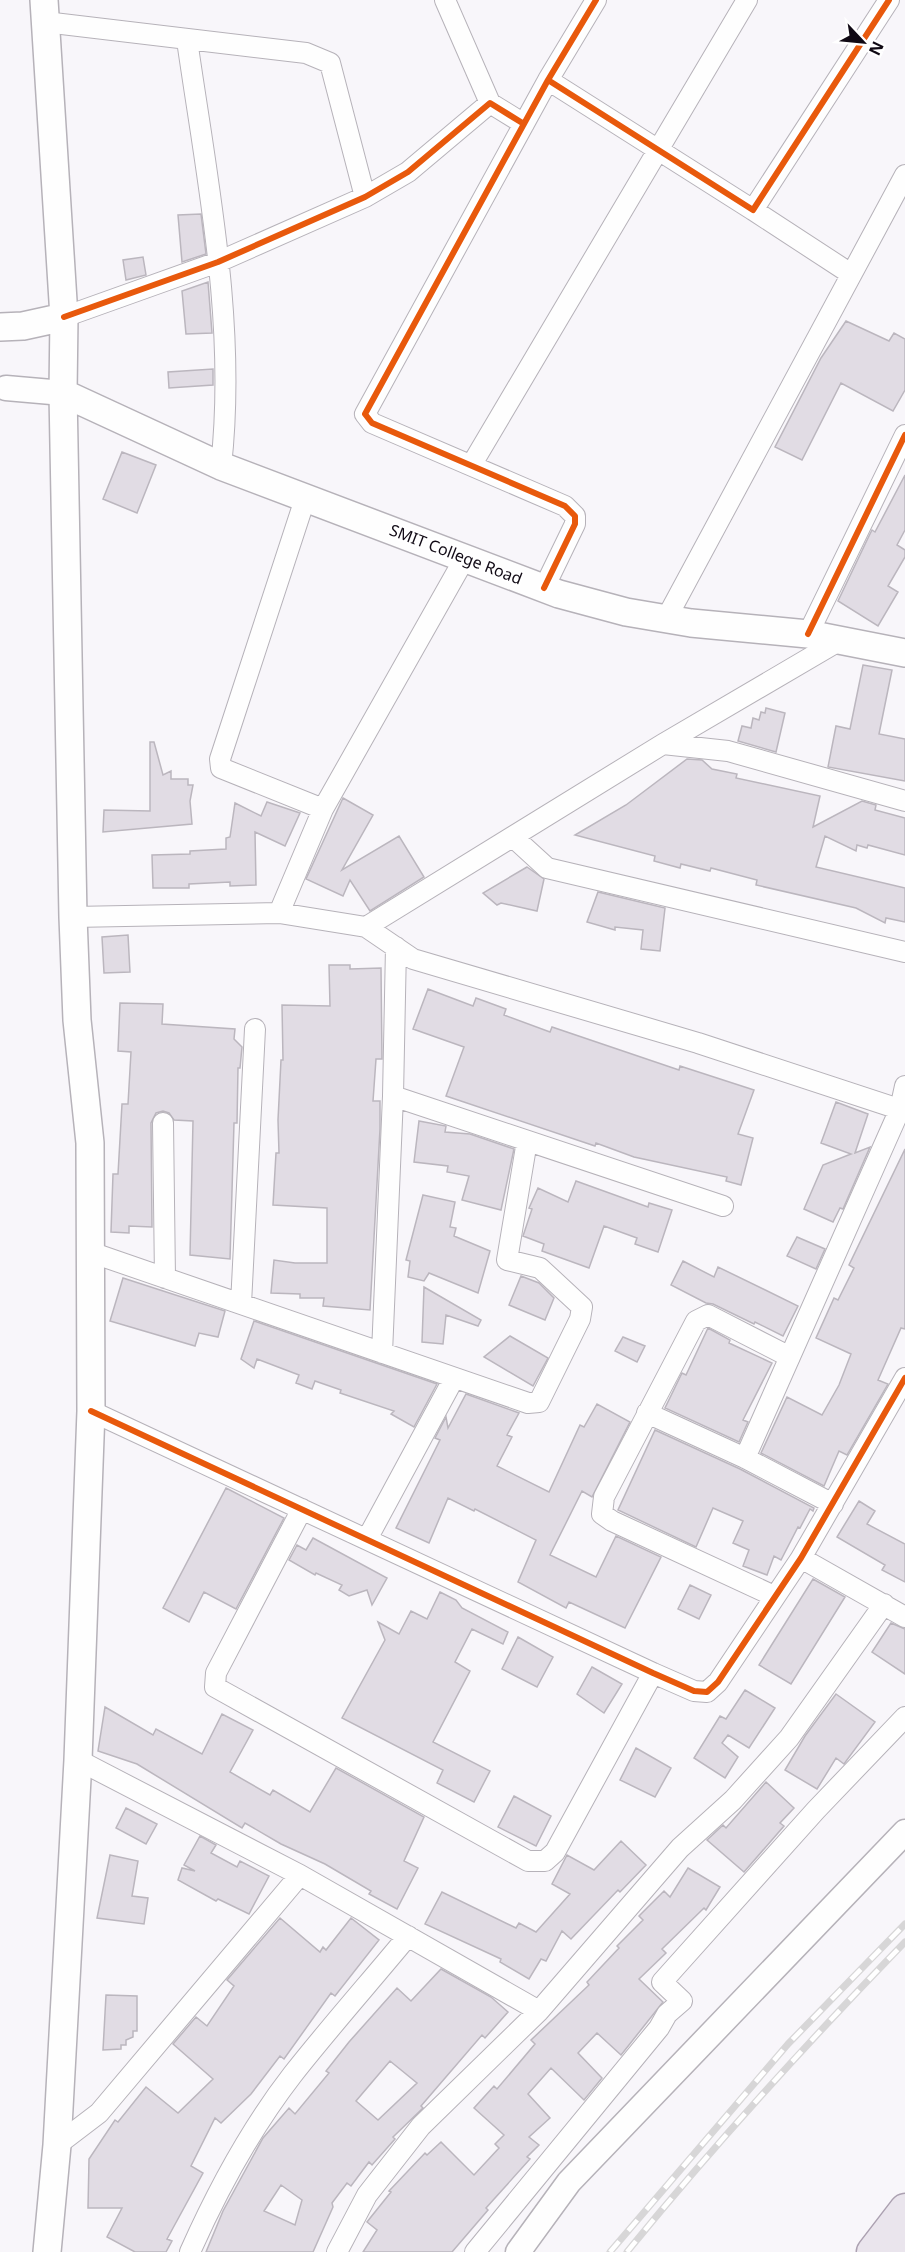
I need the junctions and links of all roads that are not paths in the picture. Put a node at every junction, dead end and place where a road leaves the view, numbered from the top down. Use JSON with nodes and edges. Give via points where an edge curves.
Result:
{"nodes":[{"id":1,"x":445,"y":0,"type":"edge"},
{"id":2,"x":596,"y":0,"type":"edge"},
{"id":3,"x":747,"y":0,"type":"edge"},
{"id":4,"x":889,"y":0,"type":"edge"},
{"id":5,"x":44,"y":11,"type":"edge"},
{"id":6,"x":187,"y":40,"type":"junction"},
{"id":7,"x":548,"y":80,"type":"junction"},
{"id":8,"x":490,"y":103,"type":"junction"},
{"id":9,"x":524,"y":124,"type":"junction"},
{"id":10,"x":658,"y":150,"type":"junction"},
{"id":11,"x":905,"y":175,"type":"edge"},
{"id":12,"x":365,"y":197,"type":"junction"},
{"id":13,"x":753,"y":210,"type":"junction"},
{"id":14,"x":219,"y":262,"type":"junction"},
{"id":15,"x":851,"y":274,"type":"junction"},
{"id":16,"x":64,"y":317,"type":"junction"},
{"id":17,"x":0,"y":327,"type":"edge"},
{"id":18,"x":6,"y":388,"type":"dead end"},
{"id":19,"x":63,"y":393,"type":"junction"},
{"id":20,"x":905,"y":435,"type":"edge"},
{"id":21,"x":472,"y":464,"type":"junction"},
{"id":22,"x":898,"y":465,"type":"edge"},
{"id":23,"x":221,"y":466,"type":"junction"},
{"id":24,"x":305,"y":499,"type":"junction"},
{"id":25,"x":466,"y":556,"type":"junction"},
{"id":26,"x":544,"y":588,"type":"junction"},
{"id":27,"x":666,"y":619,"type":"junction"},
{"id":28,"x":808,"y":634,"type":"junction"},
{"id":29,"x":842,"y":639,"type":"junction"},
{"id":30,"x":905,"y":653,"type":"edge"},
{"id":31,"x":663,"y":744,"type":"junction"},
{"id":32,"x":905,"y":801,"type":"edge"},
{"id":33,"x":323,"y":809,"type":"junction"},
{"id":34,"x":513,"y":837,"type":"junction"},
{"id":35,"x":279,"y":913,"type":"junction"},
{"id":36,"x":73,"y":917,"type":"junction"},
{"id":37,"x":366,"y":927,"type":"junction"},
{"id":38,"x":396,"y":947,"type":"junction"},
{"id":39,"x":905,"y":952,"type":"edge"},
{"id":40,"x":255,"y":1029,"type":"dead end"},
{"id":41,"x":905,"y":1086,"type":"edge"},
{"id":42,"x":393,"y":1096,"type":"junction"},
{"id":43,"x":903,"y":1110,"type":"edge"},
{"id":44,"x":163,"y":1123,"type":"dead end"},
{"id":45,"x":527,"y":1141,"type":"junction"},
{"id":46,"x":723,"y":1206,"type":"dead end"},
{"id":47,"x":90,"y":1252,"type":"junction"},
{"id":48,"x":165,"y":1278,"type":"junction"},
{"id":49,"x":241,"y":1304,"type":"junction"},
{"id":50,"x":382,"y":1353,"type":"junction"},
{"id":51,"x":790,"y":1357,"type":"junction"},
{"id":52,"x":454,"y":1378,"type":"junction"},
{"id":53,"x":905,"y":1378,"type":"edge"},
{"id":54,"x":91,"y":1411,"type":"junction"},
{"id":55,"x":647,"y":1413,"type":"junction"},
{"id":56,"x":745,"y":1458,"type":"junction"},
{"id":57,"x":833,"y":1504,"type":"junction"},
{"id":58,"x":303,"y":1509,"type":"junction"},
{"id":59,"x":367,"y":1539,"type":"junction"},
{"id":60,"x":801,"y":1558,"type":"junction"},
{"id":61,"x":774,"y":1596,"type":"junction"},
{"id":62,"x":884,"y":1604,"type":"junction"},
{"id":63,"x":905,"y":1617,"type":"edge"},
{"id":64,"x":653,"y":1673,"type":"junction"},
{"id":65,"x":905,"y":1717,"type":"edge"},
{"id":66,"x":78,"y":1760,"type":"junction"},
{"id":67,"x":905,"y":1832,"type":"edge"},
{"id":68,"x":300,"y":1875,"type":"junction"},
{"id":69,"x":408,"y":1936,"type":"junction"},
{"id":70,"x":539,"y":2011,"type":"junction"},
{"id":71,"x":57,"y":2145,"type":"junction"},
{"id":72,"x":905,"y":2210,"type":"edge"},
{"id":73,"x":905,"y":2244,"type":"edge"},
{"id":74,"x":46,"y":2252,"type":"edge"},
{"id":75,"x":190,"y":2252,"type":"edge"},
{"id":76,"x":337,"y":2252,"type":"edge"},
{"id":77,"x":475,"y":2252,"type":"edge"},
{"id":78,"x":518,"y":2252,"type":"edge"},
{"id":79,"x":872,"y":2252,"type":"edge"},
{"id":80,"x":899,"y":2252,"type":"edge"}],
"edges":[{"from":1,"to":8,"type":"street"},
{"from":2,"to":7,"type":"street"},
{"from":3,"to":10,"type":"street"},
{"from":4,"to":13,"type":"street"},
{"from":5,"to":6,"type":"street"},
{"from":5,"to":16,"type":"main road"},
{"from":6,"to":12,"type":"street","via":[[306,53],[330,63]]},
{"from":6,"to":14,"type":"street"},
{"from":7,"to":9,"type":"street"},
{"from":7,"to":10,"type":"street"},
{"from":8,"to":9,"type":"street"},
{"from":8,"to":12,"type":"street","via":[[408,172]]},
{"from":9,"to":21,"type":"street","via":[[365,414],[372,423]]},
{"from":10,"to":13,"type":"street"},
{"from":10,"to":21,"type":"street"},
{"from":11,"to":15,"type":"street"},
{"from":12,"to":14,"type":"street"},
{"from":13,"to":15,"type":"street"},
{"from":14,"to":16,"type":"street"},
{"from":14,"to":23,"type":"street","via":[[227,369]]},
{"from":15,"to":27,"type":"street"},
{"from":16,"to":17,"type":"main road"},
{"from":16,"to":19,"type":"main road"},
{"from":18,"to":19,"type":"street"},
{"from":19,"to":23,"type":"main road","name":"SMIT College Road"},
{"from":19,"to":36,"type":"main road"},
{"from":20,"to":22,"type":"street"},
{"from":21,"to":26,"type":"street","via":[[551,498],[575,516],[569,541]]},
{"from":22,"to":28,"type":"street"},
{"from":23,"to":24,"type":"main road","name":"SMIT College Road"},
{"from":24,"to":25,"type":"main road","name":"SMIT College Road"},
{"from":24,"to":33,"type":"street","via":[[220,759],[221,768]]},
{"from":25,"to":26,"type":"main road","name":"SMIT College Road"},
{"from":25,"to":33,"type":"street"},
{"from":26,"to":27,"type":"main road","name":"SMIT College Road","via":[[626,612]]},
{"from":27,"to":28,"type":"main road","name":"SMIT College Road"},
{"from":28,"to":29,"type":"main road","name":"SMIT College Road"},
{"from":29,"to":30,"type":"main road","name":"SMIT College Road"},
{"from":29,"to":31,"type":"street"},
{"from":31,"to":32,"type":"street","via":[[728,752]]},
{"from":31,"to":34,"type":"street"},
{"from":33,"to":35,"type":"street"},
{"from":34,"to":37,"type":"street"},
{"from":34,"to":39,"type":"street","via":[[547,868]]},
{"from":35,"to":36,"type":"street"},
{"from":35,"to":37,"type":"street"},
{"from":36,"to":47,"type":"main road","via":[[77,1020],[90,1143]]},
{"from":37,"to":38,"type":"street"},
{"from":38,"to":42,"type":"street"},
{"from":38,"to":43,"type":"street","via":[[413,959],[698,1043]]},
{"from":40,"to":49,"type":"street"},
{"from":41,"to":43,"type":"street"},
{"from":42,"to":45,"type":"street"},
{"from":42,"to":50,"type":"street"},
{"from":43,"to":51,"type":"street"},
{"from":44,"to":48,"type":"street"},
{"from":45,"to":46,"type":"street"},
{"from":45,"to":52,"type":"street","via":[[507,1260],[540,1268],[582,1306],[580,1319],[539,1402],[528,1403]]},
{"from":47,"to":48,"type":"street"},
{"from":47,"to":54,"type":"main road"},
{"from":48,"to":49,"type":"street"},
{"from":49,"to":50,"type":"street"},
{"from":50,"to":52,"type":"street"},
{"from":51,"to":55,"type":"street","via":[[708,1315],[701,1316]]},
{"from":51,"to":56,"type":"street"},
{"from":52,"to":59,"type":"street"},
{"from":53,"to":57,"type":"street"},
{"from":54,"to":58,"type":"street"},
{"from":54,"to":66,"type":"main road"},
{"from":55,"to":56,"type":"street"},
{"from":55,"to":61,"type":"street","via":[[604,1497],[602,1514]]},
{"from":56,"to":57,"type":"street"},
{"from":57,"to":60,"type":"street"},
{"from":58,"to":59,"type":"street"},
{"from":58,"to":64,"type":"street","via":[[216,1673],[215,1687],[528,1861],[545,1861],[555,1852]]},
{"from":59,"to":64,"type":"street"},
{"from":60,"to":61,"type":"street"},
{"from":60,"to":62,"type":"street"},
{"from":61,"to":64,"type":"street","via":[[718,1682],[707,1692],[694,1691]]},
{"from":62,"to":63,"type":"street"},
{"from":62,"to":70,"type":"street","via":[[789,1738],[733,1800],[680,1848]]},
{"from":65,"to":77,"type":"street","via":[[662,1982],[682,2001],[667,2014]]},
{"from":66,"to":68,"type":"street"},
{"from":66,"to":71,"type":"main road"},
{"from":67,"to":78,"type":"street","via":[[569,2182]]},
{"from":68,"to":69,"type":"street"},
{"from":68,"to":71,"type":"street","via":[[99,2113]]},
{"from":69,"to":70,"type":"street"},
{"from":69,"to":75,"type":"street","via":[[292,2075],[213,2199]]},
{"from":70,"to":76,"type":"street","via":[[421,2126],[367,2195]]},
{"from":71,"to":74,"type":"main road"},
{"from":72,"to":79,"type":"main road"},
{"from":73,"to":80,"type":"main road"}]}
